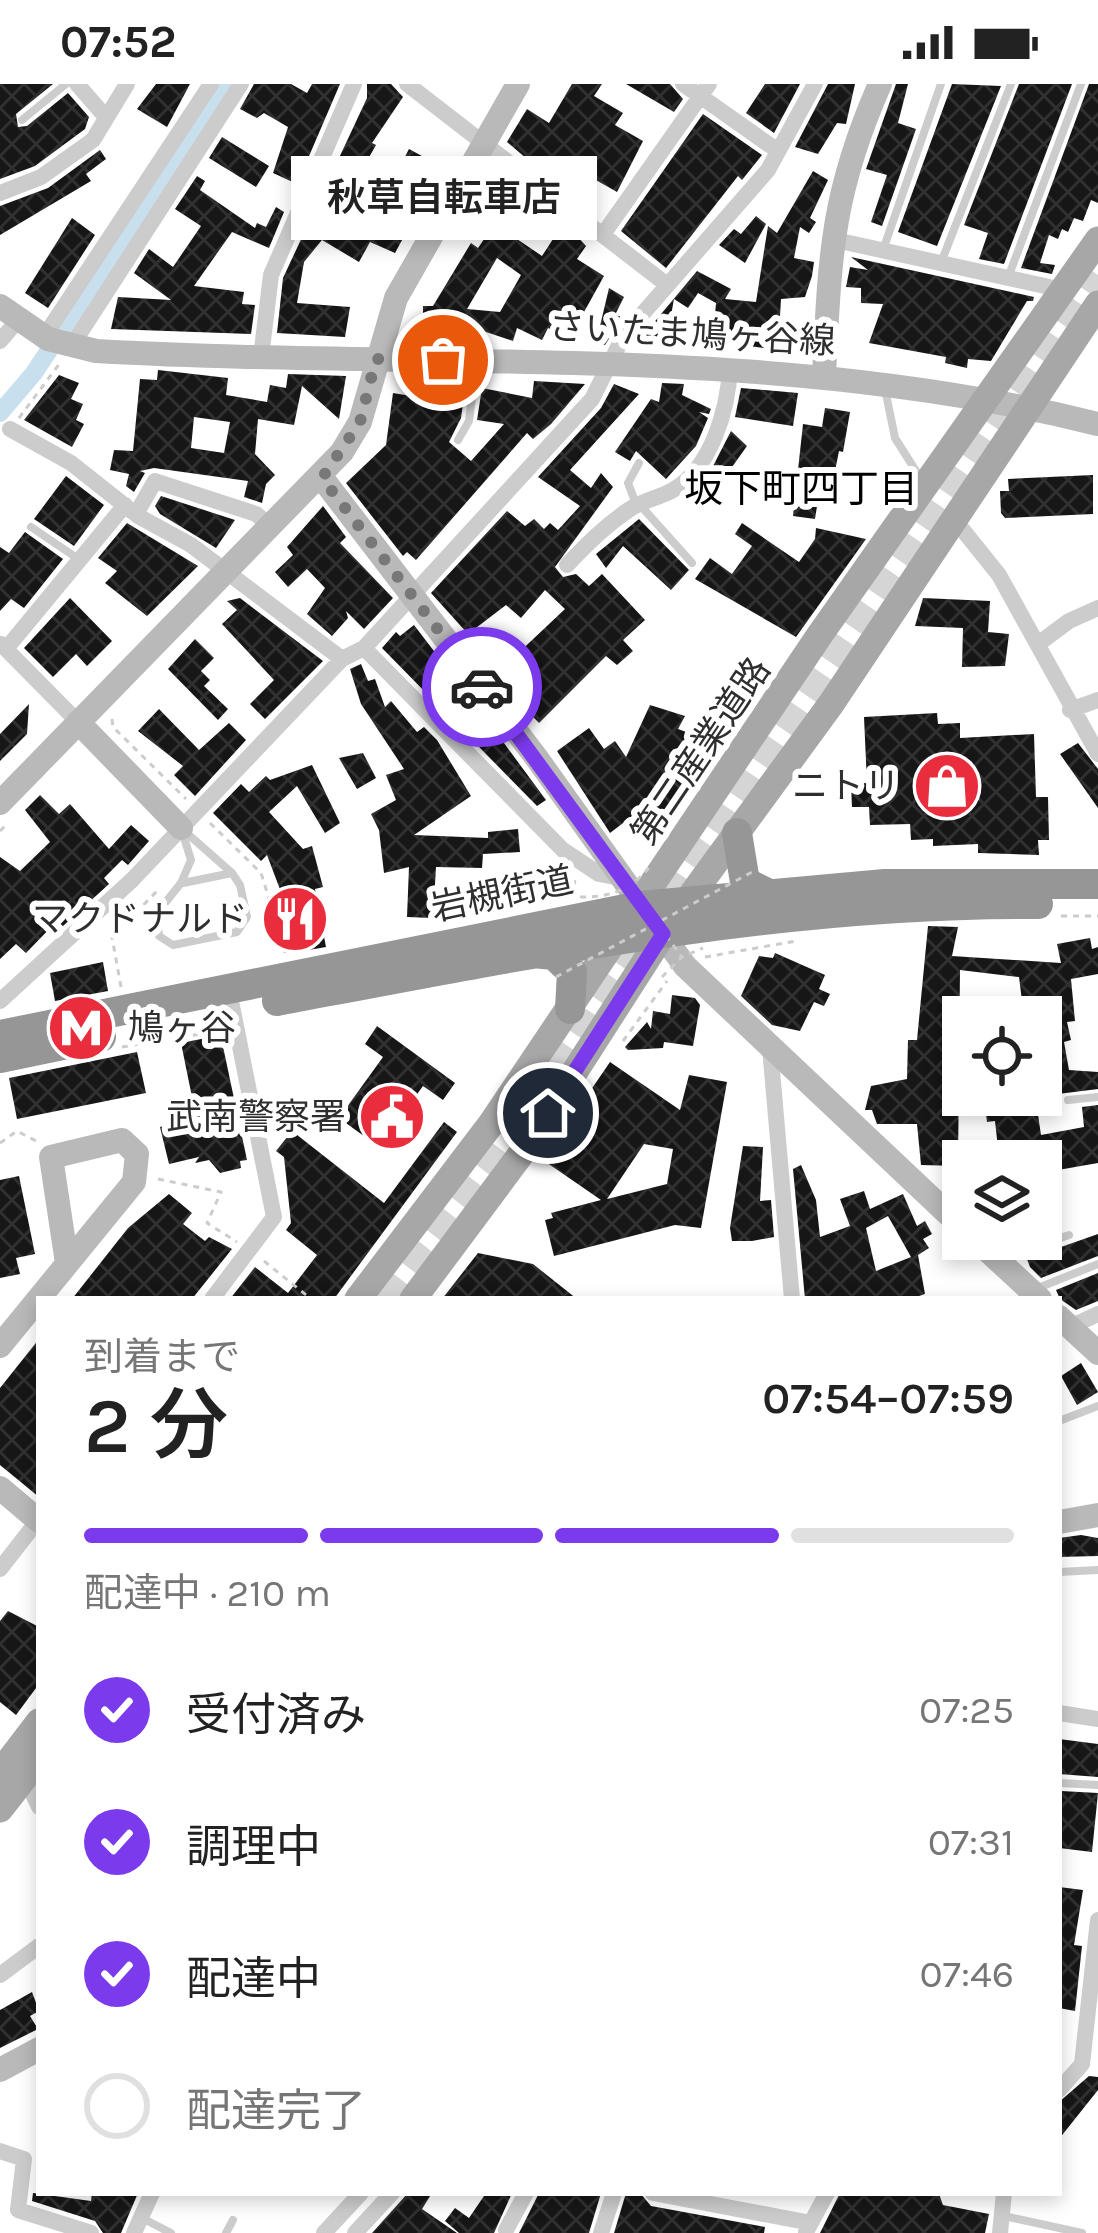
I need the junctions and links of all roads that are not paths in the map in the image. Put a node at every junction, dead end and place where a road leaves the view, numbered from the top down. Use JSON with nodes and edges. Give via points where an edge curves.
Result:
{"nodes":[{"id":1,"x":67,"y":84,"type":"edge"},
{"id":2,"x":77,"y":84,"type":"edge"},
{"id":3,"x":128,"y":84,"type":"edge"},
{"id":4,"x":211,"y":84,"type":"edge"},
{"id":5,"x":241,"y":84,"type":"edge"},
{"id":6,"x":354,"y":84,"type":"edge"},
{"id":7,"x":407,"y":84,"type":"edge"},
{"id":8,"x":518,"y":84,"type":"edge"},
{"id":9,"x":683,"y":84,"type":"edge"},
{"id":10,"x":815,"y":84,"type":"edge"},
{"id":11,"x":880,"y":84,"type":"edge"},
{"id":12,"x":941,"y":84,"type":"edge"},
{"id":13,"x":1011,"y":84,"type":"edge"},
{"id":14,"x":1081,"y":84,"type":"edge"},
{"id":15,"x":705,"y":90,"type":"edge"},
{"id":16,"x":104,"y":115,"type":"junction"},
{"id":17,"x":22,"y":120,"type":"dead end"},
{"id":18,"x":485,"y":142,"type":"junction"},
{"id":19,"x":778,"y":151,"type":"junction"},
{"id":20,"x":0,"y":194,"type":"edge"},
{"id":21,"x":604,"y":233,"type":"junction"},
{"id":22,"x":831,"y":238,"type":"junction"},
{"id":23,"x":1098,"y":240,"type":"edge"},
{"id":24,"x":884,"y":247,"type":"junction"},
{"id":25,"x":942,"y":260,"type":"junction"},
{"id":26,"x":1009,"y":275,"type":"junction"},
{"id":27,"x":666,"y":284,"type":"junction"},
{"id":28,"x":1064,"y":290,"type":"junction"},
{"id":29,"x":1098,"y":304,"type":"edge"},
{"id":30,"x":9,"y":313,"type":"edge"},
{"id":31,"x":0,"y":341,"type":"edge"},
{"id":32,"x":56,"y":342,"type":"junction"},
{"id":33,"x":261,"y":356,"type":"junction"},
{"id":34,"x":376,"y":359,"type":"junction"},
{"id":35,"x":476,"y":360,"type":"junction"},
{"id":36,"x":608,"y":362,"type":"junction"},
{"id":37,"x":730,"y":367,"type":"junction"},
{"id":38,"x":824,"y":375,"type":"junction"},
{"id":39,"x":885,"y":382,"type":"junction"},
{"id":40,"x":986,"y":398,"type":"junction"},
{"id":41,"x":1029,"y":407,"type":"junction"},
{"id":42,"x":1098,"y":424,"type":"edge"},
{"id":43,"x":10,"y":429,"type":"road end"},
{"id":44,"x":458,"y":440,"type":"dead end"},
{"id":45,"x":638,"y":463,"type":"dead end"},
{"id":46,"x":322,"y":478,"type":"junction"},
{"id":47,"x":926,"y":485,"type":"junction"},
{"id":48,"x":638,"y":504,"type":"junction"},
{"id":49,"x":131,"y":509,"type":"junction"},
{"id":50,"x":954,"y":519,"type":"junction"},
{"id":51,"x":32,"y":527,"type":"dead end"},
{"id":52,"x":273,"y":528,"type":"junction"},
{"id":53,"x":82,"y":560,"type":"junction"},
{"id":54,"x":692,"y":563,"type":"dead end"},
{"id":55,"x":567,"y":565,"type":"dead end"},
{"id":56,"x":226,"y":574,"type":"junction"},
{"id":57,"x":413,"y":597,"type":"junction"},
{"id":58,"x":1098,"y":608,"type":"edge"},
{"id":59,"x":832,"y":616,"type":"junction"},
{"id":60,"x":886,"y":624,"type":"junction"},
{"id":61,"x":1038,"y":644,"type":"junction"},
{"id":62,"x":3,"y":646,"type":"edge"},
{"id":63,"x":364,"y":648,"type":"junction"},
{"id":64,"x":342,"y":659,"type":"junction"},
{"id":65,"x":787,"y":690,"type":"junction"},
{"id":66,"x":1098,"y":700,"type":"edge"},
{"id":67,"x":831,"y":704,"type":"junction"},
{"id":68,"x":1070,"y":710,"type":"junction"},
{"id":69,"x":78,"y":722,"type":"junction"},
{"id":70,"x":1098,"y":754,"type":"edge"},
{"id":71,"x":7,"y":810,"type":"edge"},
{"id":72,"x":189,"y":819,"type":"junction"},
{"id":73,"x":737,"y":833,"type":"junction"},
{"id":74,"x":232,"y":873,"type":"junction"},
{"id":75,"x":181,"y":883,"type":"junction"},
{"id":76,"x":762,"y":883,"type":"junction"},
{"id":77,"x":1098,"y":884,"type":"edge"},
{"id":78,"x":688,"y":901,"type":"junction"},
{"id":79,"x":1098,"y":904,"type":"edge"},
{"id":80,"x":648,"y":914,"type":"junction"},
{"id":81,"x":617,"y":940,"type":"junction"},
{"id":82,"x":533,"y":953,"type":"junction"},
{"id":83,"x":0,"y":1001,"type":"edge"},
{"id":84,"x":570,"y":1009,"type":"junction"},
{"id":85,"x":229,"y":1011,"type":"junction"},
{"id":86,"x":0,"y":1035,"type":"edge"},
{"id":87,"x":770,"y":1048,"type":"junction"},
{"id":88,"x":0,"y":1058,"type":"edge"},
{"id":89,"x":1098,"y":1096,"type":"edge"},
{"id":90,"x":1068,"y":1100,"type":"dead end"},
{"id":91,"x":942,"y":1208,"type":"edge"},
{"id":92,"x":1069,"y":1235,"type":"dead end"},
{"id":93,"x":998,"y":1261,"type":"joint"},
{"id":94,"x":67,"y":1263,"type":"junction"},
{"id":95,"x":1098,"y":1264,"type":"edge"},
{"id":96,"x":1035,"y":1295,"type":"edge"},
{"id":97,"x":40,"y":1296,"type":"edge"},
{"id":98,"x":214,"y":1296,"type":"edge"},
{"id":99,"x":360,"y":1296,"type":"edge"},
{"id":100,"x":414,"y":1296,"type":"edge"},
{"id":101,"x":792,"y":1296,"type":"edge"},
{"id":102,"x":36,"y":1301,"type":"edge"},
{"id":103,"x":1098,"y":1314,"type":"edge"},
{"id":104,"x":1065,"y":1322,"type":"edge"},
{"id":105,"x":0,"y":1346,"type":"edge"},
{"id":106,"x":1098,"y":1353,"type":"edge"},
{"id":107,"x":1098,"y":1406,"type":"edge"},
{"id":108,"x":1062,"y":1420,"type":"edge"},
{"id":109,"x":0,"y":1488,"type":"edge"},
{"id":110,"x":1098,"y":1515,"type":"edge"},
{"id":111,"x":36,"y":1518,"type":"edge"},
{"id":112,"x":1062,"y":1521,"type":"edge"},
{"id":113,"x":36,"y":1524,"type":"edge"},
{"id":114,"x":0,"y":1569,"type":"edge"},
{"id":115,"x":1098,"y":1570,"type":"edge"},
{"id":116,"x":1062,"y":1572,"type":"edge"},
{"id":117,"x":1062,"y":1713,"type":"edge"},
{"id":118,"x":1098,"y":1719,"type":"edge"},
{"id":119,"x":36,"y":1729,"type":"edge"},
{"id":120,"x":20,"y":1766,"type":"edge"},
{"id":121,"x":1062,"y":1783,"type":"edge"},
{"id":122,"x":1098,"y":1785,"type":"edge"},
{"id":123,"x":36,"y":1801,"type":"edge"},
{"id":124,"x":0,"y":1809,"type":"edge"},
{"id":125,"x":1098,"y":1919,"type":"edge"},
{"id":126,"x":36,"y":1948,"type":"edge"},
{"id":127,"x":0,"y":1975,"type":"edge"},
{"id":128,"x":36,"y":2051,"type":"edge"},
{"id":129,"x":1090,"y":2065,"type":"edge"},
{"id":130,"x":0,"y":2070,"type":"edge"},
{"id":131,"x":1062,"y":2088,"type":"edge"},
{"id":132,"x":0,"y":2151,"type":"edge"},
{"id":133,"x":151,"y":2196,"type":"edge"},
{"id":134,"x":358,"y":2196,"type":"edge"},
{"id":135,"x":389,"y":2196,"type":"edge"},
{"id":136,"x":524,"y":2196,"type":"edge"},
{"id":137,"x":613,"y":2196,"type":"edge"},
{"id":138,"x":666,"y":2196,"type":"edge"},
{"id":139,"x":825,"y":2196,"type":"edge"},
{"id":140,"x":232,"y":2219,"type":"dead end"},
{"id":141,"x":1001,"y":2224,"type":"edge"},
{"id":142,"x":137,"y":2225,"type":"edge"},
{"id":143,"x":808,"y":2228,"type":"edge"},
{"id":144,"x":506,"y":2230,"type":"dead end"},
{"id":145,"x":91,"y":2233,"type":"edge"},
{"id":146,"x":171,"y":2233,"type":"edge"},
{"id":147,"x":226,"y":2233,"type":"edge"},
{"id":148,"x":324,"y":2233,"type":"edge"},
{"id":149,"x":355,"y":2233,"type":"edge"},
{"id":150,"x":601,"y":2233,"type":"edge"},
{"id":151,"x":1082,"y":2233,"type":"edge"}],
"edges":[{"from":1,"to":17,"type":"lane"},
{"from":2,"to":16,"type":"street"},
{"from":3,"to":16,"type":"street"},
{"from":4,"to":32,"type":"street"},
{"from":5,"to":32,"type":"street"},
{"from":6,"to":33,"type":"street","via":[[271,275]]},
{"from":7,"to":18,"type":"street"},
{"from":8,"to":18,"type":"street"},
{"from":9,"to":15,"type":"street"},
{"from":10,"to":19,"type":"street"},
{"from":11,"to":22,"type":"street","via":[[848,157]]},
{"from":12,"to":24,"type":"lane"},
{"from":13,"to":25,"type":"lane"},
{"from":14,"to":26,"type":"lane"},
{"from":15,"to":19,"type":"street"},
{"from":15,"to":21,"type":"street"},
{"from":16,"to":20,"type":"street","via":[[93,140]]},
{"from":18,"to":21,"type":"street"},
{"from":18,"to":34,"type":"street","via":[[396,298]]},
{"from":19,"to":27,"type":"street","via":[[714,237]]},
{"from":21,"to":27,"type":"street"},
{"from":22,"to":24,"type":"street"},
{"from":22,"to":38,"type":"street"},
{"from":23,"to":28,"type":"main road","name":"第二産業道路"},
{"from":24,"to":25,"type":"street"},
{"from":25,"to":26,"type":"street"},
{"from":26,"to":28,"type":"street"},
{"from":27,"to":36,"type":"street"},
{"from":28,"to":40,"type":"main road","name":"第二産業道路"},
{"from":29,"to":41,"type":"main road","name":"第二産業道路"},
{"from":30,"to":31,"type":"street"},
{"from":30,"to":32,"type":"street"},
{"from":32,"to":33,"type":"street","name":"さいたま鳩ヶ谷線"},
{"from":33,"to":34,"type":"street","name":"さいたま鳩ヶ谷線"},
{"from":34,"to":35,"type":"street","name":"さいたま鳩ヶ谷線"},
{"from":34,"to":46,"type":"street","via":[[360,422]]},
{"from":35,"to":36,"type":"street","name":"さいたま鳩ヶ谷線"},
{"from":35,"to":44,"type":"lane","via":[[469,421]]},
{"from":36,"to":37,"type":"street","name":"さいたま鳩ヶ谷線"},
{"from":36,"to":57,"type":"street","via":[[592,399]]},
{"from":37,"to":38,"type":"street","name":"さいたま鳩ヶ谷線"},
{"from":37,"to":48,"type":"street","via":[[722,421],[694,472]]},
{"from":38,"to":39,"type":"street","name":"さいたま鳩ヶ谷線"},
{"from":39,"to":40,"type":"street","name":"さいたま鳩ヶ谷線"},
{"from":39,"to":47,"type":"lane","via":[[895,438]]},
{"from":40,"to":41,"type":"street","name":"さいたま鳩ヶ谷線"},
{"from":40,"to":47,"type":"main road","name":"第二産業道路"},
{"from":41,"to":42,"type":"street","name":"さいたま鳩ヶ谷線"},
{"from":41,"to":50,"type":"main road","name":"第二産業道路"},
{"from":43,"to":49,"type":"street"},
{"from":45,"to":48,"type":"lane","via":[[628,483]]},
{"from":46,"to":52,"type":"street"},
{"from":46,"to":57,"type":"street"},
{"from":47,"to":59,"type":"main road","name":"第二産業道路"},
{"from":48,"to":54,"type":"lane"},
{"from":48,"to":55,"type":"street"},
{"from":49,"to":52,"type":"street","via":[[155,481],[256,514]]},
{"from":49,"to":53,"type":"street"},
{"from":49,"to":56,"type":"street"},
{"from":50,"to":60,"type":"main road","name":"第二産業道路"},
{"from":50,"to":61,"type":"street","via":[[999,574]]},
{"from":51,"to":53,"type":"lane"},
{"from":52,"to":56,"type":"street"},
{"from":53,"to":62,"type":"street"},
{"from":56,"to":64,"type":"street"},
{"from":56,"to":69,"type":"street"},
{"from":57,"to":63,"type":"street"},
{"from":57,"to":80,"type":"street"},
{"from":58,"to":61,"type":"street"},
{"from":59,"to":60,"type":"main road","via":[[832,636],[846,648]]},
{"from":59,"to":65,"type":"main road","name":"第二産業道路"},
{"from":60,"to":67,"type":"main road","name":"第二産業道路"},
{"from":61,"to":68,"type":"street"},
{"from":62,"to":69,"type":"street"},
{"from":63,"to":64,"type":"street"},
{"from":63,"to":80,"type":"street","via":[[563,850]]},
{"from":64,"to":72,"type":"street"},
{"from":65,"to":67,"type":"main road","via":[[809,667],[825,667],[833,678]]},
{"from":65,"to":80,"type":"main road","name":"第二産業道路"},
{"from":66,"to":68,"type":"street"},
{"from":67,"to":73,"type":"main road","name":"第二産業道路"},
{"from":68,"to":70,"type":"street"},
{"from":69,"to":71,"type":"street"},
{"from":69,"to":72,"type":"street"},
{"from":72,"to":74,"type":"lane"},
{"from":72,"to":75,"type":"lane","via":[[191,860]]},
{"from":72,"to":83,"type":"street"},
{"from":73,"to":76,"type":"highway","via":[[745,882]]},
{"from":73,"to":78,"type":"main road","name":"第二産業道路"},
{"from":74,"to":75,"type":"lane"},
{"from":74,"to":75,"type":"lane","via":[[243,926],[167,944],[157,913]]},
{"from":76,"to":77,"type":"highway","name":"岩槻街道"},
{"from":76,"to":78,"type":"highway","name":"岩槻街道"},
{"from":78,"to":80,"type":"highway","name":"岩槻街道"},
{"from":79,"to":80,"type":"highway","name":"岩槻街道"},
{"from":80,"to":81,"type":"highway","name":"岩槻街道"},
{"from":80,"to":85,"type":"highway","name":"岩槻街道"},
{"from":80,"to":87,"type":"street","via":[[685,966]]},
{"from":80,"to":100,"type":"main road","name":"第二産業道路","via":[[527,1146]]},
{"from":81,"to":82,"type":"highway","name":"岩槻街道"},
{"from":81,"to":84,"type":"main road"},
{"from":82,"to":84,"type":"highway","via":[[554,955],[572,973]]},
{"from":82,"to":85,"type":"highway","name":"岩槻街道"},
{"from":84,"to":99,"type":"main road"},
{"from":85,"to":86,"type":"highway","name":"岩槻街道"},
{"from":85,"to":88,"type":"highway","name":"岩槻街道"},
{"from":85,"to":98,"type":"street","via":[[274,1209]]},
{"from":87,"to":91,"type":"street"},
{"from":87,"to":101,"type":"street"},
{"from":89,"to":90,"type":"lane"},
{"from":92,"to":93,"type":"lane"},
{"from":93,"to":96,"type":"street"},
{"from":94,"to":94,"type":"street","via":[[49,1168],[57,1151],[122,1140],[137,1154],[138,1174]]},
{"from":94,"to":97,"type":"street"},
{"from":95,"to":96,"type":"lane"},
{"from":102,"to":105,"type":"street"},
{"from":103,"to":104,"type":"street"},
{"from":104,"to":106,"type":"street"},
{"from":107,"to":108,"type":"lane"},
{"from":109,"to":111,"type":"street"},
{"from":110,"to":112,"type":"street"},
{"from":113,"to":114,"type":"street"},
{"from":115,"to":116,"type":"lane"},
{"from":117,"to":118,"type":"street"},
{"from":119,"to":120,"type":"main road"},
{"from":120,"to":123,"type":"street"},
{"from":120,"to":124,"type":"main road"},
{"from":121,"to":122,"type":"lane"},
{"from":125,"to":129,"type":"street"},
{"from":126,"to":127,"type":"street"},
{"from":128,"to":130,"type":"street"},
{"from":129,"to":131,"type":"street"},
{"from":132,"to":145,"type":"street","via":[[24,2159],[19,2210]]},
{"from":133,"to":142,"type":"street"},
{"from":134,"to":148,"type":"street"},
{"from":135,"to":149,"type":"street"},
{"from":136,"to":144,"type":"street"},
{"from":137,"to":150,"type":"street"},
{"from":138,"to":143,"type":"street"},
{"from":139,"to":143,"type":"street"},
{"from":140,"to":147,"type":"lane"},
{"from":141,"to":151,"type":"lane"},
{"from":142,"to":146,"type":"lane"}]}
